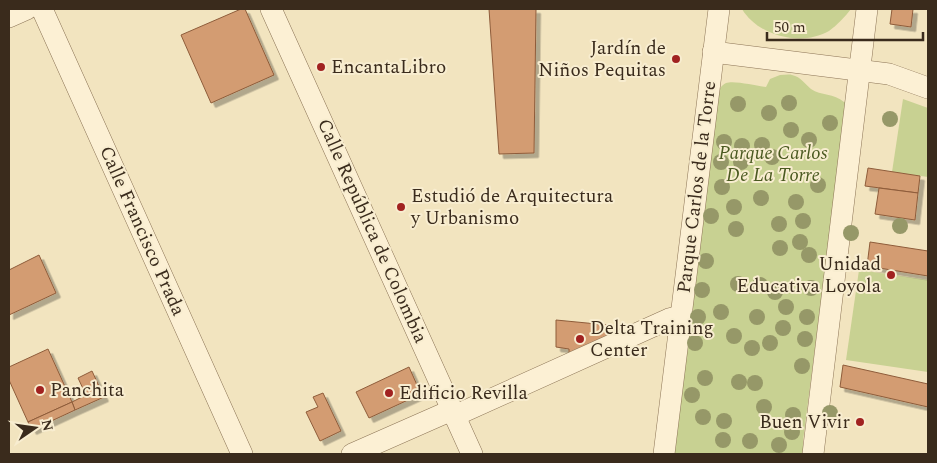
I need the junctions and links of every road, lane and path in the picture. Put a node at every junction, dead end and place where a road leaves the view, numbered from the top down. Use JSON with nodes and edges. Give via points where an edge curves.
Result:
{"nodes":[{"id":1,"x":27,"y":9,"type":"edge"},
{"id":2,"x":42,"y":9,"type":"edge"},
{"id":3,"x":271,"y":9,"type":"edge"},
{"id":4,"x":718,"y":9,"type":"edge"},
{"id":5,"x":867,"y":9,"type":"edge"},
{"id":6,"x":9,"y":17,"type":"edge"},
{"id":7,"x":713,"y":52,"type":"junction"},
{"id":8,"x":859,"y":70,"type":"junction"},
{"id":9,"x":928,"y":88,"type":"edge"},
{"id":10,"x":681,"y":316,"type":"junction"},
{"id":11,"x":453,"y":413,"type":"junction"},
{"id":12,"x":242,"y":454,"type":"edge"},
{"id":13,"x":352,"y":454,"type":"edge"},
{"id":14,"x":472,"y":454,"type":"edge"},
{"id":15,"x":664,"y":454,"type":"edge"},
{"id":16,"x":813,"y":454,"type":"edge"}],
"edges":[{"from":1,"to":6,"type":"street"},
{"from":2,"to":12,"type":"street","name":"Calle Francisco Prada"},
{"from":3,"to":11,"type":"street","name":"Calle República de Colombia"},
{"from":4,"to":7,"type":"street","name":"Parque Carlos de la Torre"},
{"from":5,"to":8,"type":"street"},
{"from":7,"to":8,"type":"street"},
{"from":7,"to":10,"type":"street","name":"Parque Carlos de la Torre"},
{"from":8,"to":9,"type":"street","via":[[890,74]]},
{"from":8,"to":16,"type":"street"},
{"from":10,"to":11,"type":"street"},
{"from":10,"to":15,"type":"street","name":"Parque Carlos de la Torre"},
{"from":11,"to":13,"type":"street"},
{"from":11,"to":14,"type":"street","name":"Calle República de Colombia"}]}
